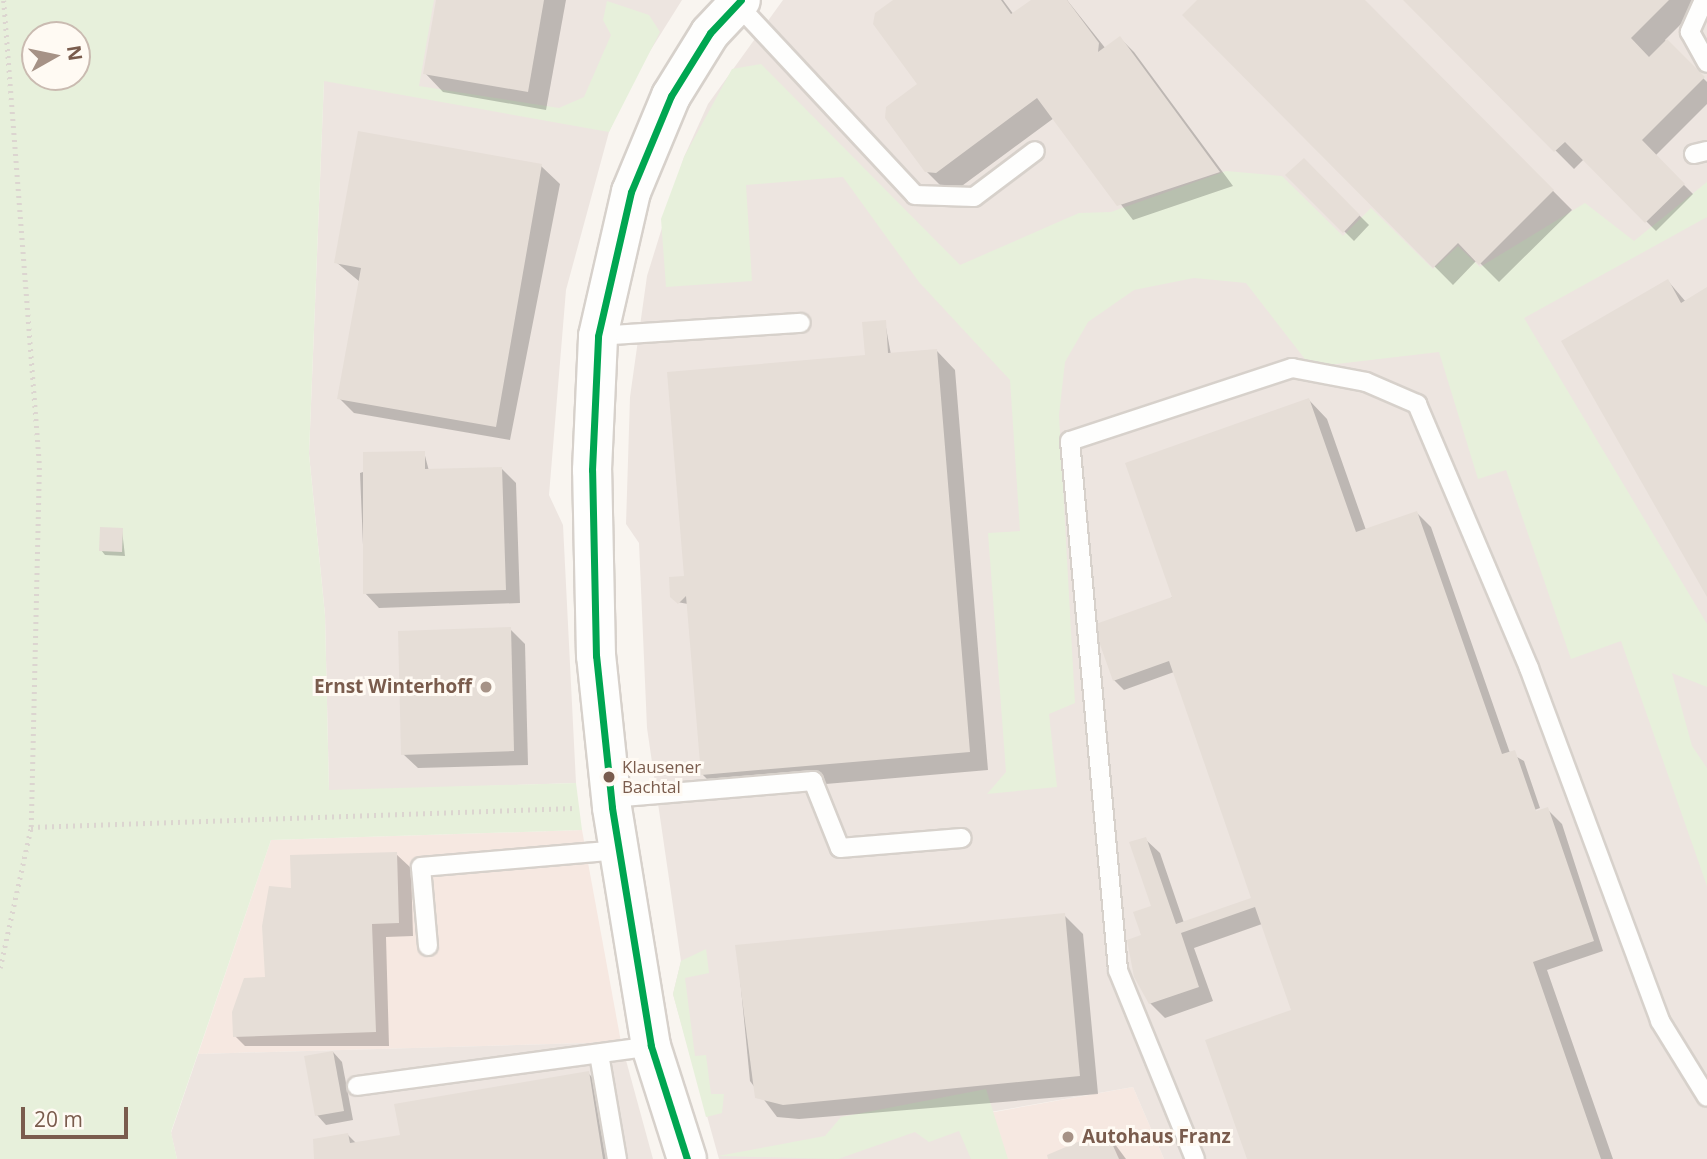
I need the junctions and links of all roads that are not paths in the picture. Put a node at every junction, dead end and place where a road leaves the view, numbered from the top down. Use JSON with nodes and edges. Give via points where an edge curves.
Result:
{"nodes":[{"id":1,"x":1704,"y":0,"type":"edge"},
{"id":2,"x":739,"y":2,"type":"edge"},
{"id":3,"x":1707,"y":63,"type":"edge"},
{"id":4,"x":1035,"y":151,"type":"dead end"},
{"id":5,"x":801,"y":323,"type":"dead end"},
{"id":6,"x":598,"y":336,"type":"junction"},
{"id":7,"x":600,"y":803,"type":"junction"},
{"id":8,"x":962,"y":838,"type":"dead end"},
{"id":9,"x":619,"y":850,"type":"junction"},
{"id":10,"x":428,"y":946,"type":"dead end"},
{"id":11,"x":651,"y":1046,"type":"junction"},
{"id":12,"x":599,"y":1054,"type":"junction"},
{"id":13,"x":357,"y":1086,"type":"dead end"},
{"id":14,"x":1707,"y":1097,"type":"edge"},
{"id":15,"x":617,"y":1159,"type":"edge"},
{"id":16,"x":687,"y":1159,"type":"edge"},
{"id":17,"x":1195,"y":1159,"type":"edge"}],
"edges":[{"from":1,"to":3,"type":"lane","via":[[1690,32]]},
{"from":2,"to":4,"type":"lane","via":[[915,195],[974,197]]},
{"from":2,"to":6,"type":"street","via":[[710,33],[671,96],[631,192]]},
{"from":5,"to":6,"type":"lane"},
{"from":6,"to":7,"type":"street","via":[[592,470]]},
{"from":7,"to":8,"type":"lane","via":[[813,781],[840,848]]},
{"from":7,"to":9,"type":"street"},
{"from":9,"to":10,"type":"lane","via":[[421,867]]},
{"from":9,"to":11,"type":"street"},
{"from":11,"to":12,"type":"lane"},
{"from":11,"to":16,"type":"street"},
{"from":12,"to":13,"type":"lane"},
{"from":12,"to":15,"type":"lane"},
{"from":14,"to":17,"type":"lane","via":[[1660,1021],[1529,668],[1417,404],[1366,383],[1292,368],[1070,441],[1118,970]]}]}
